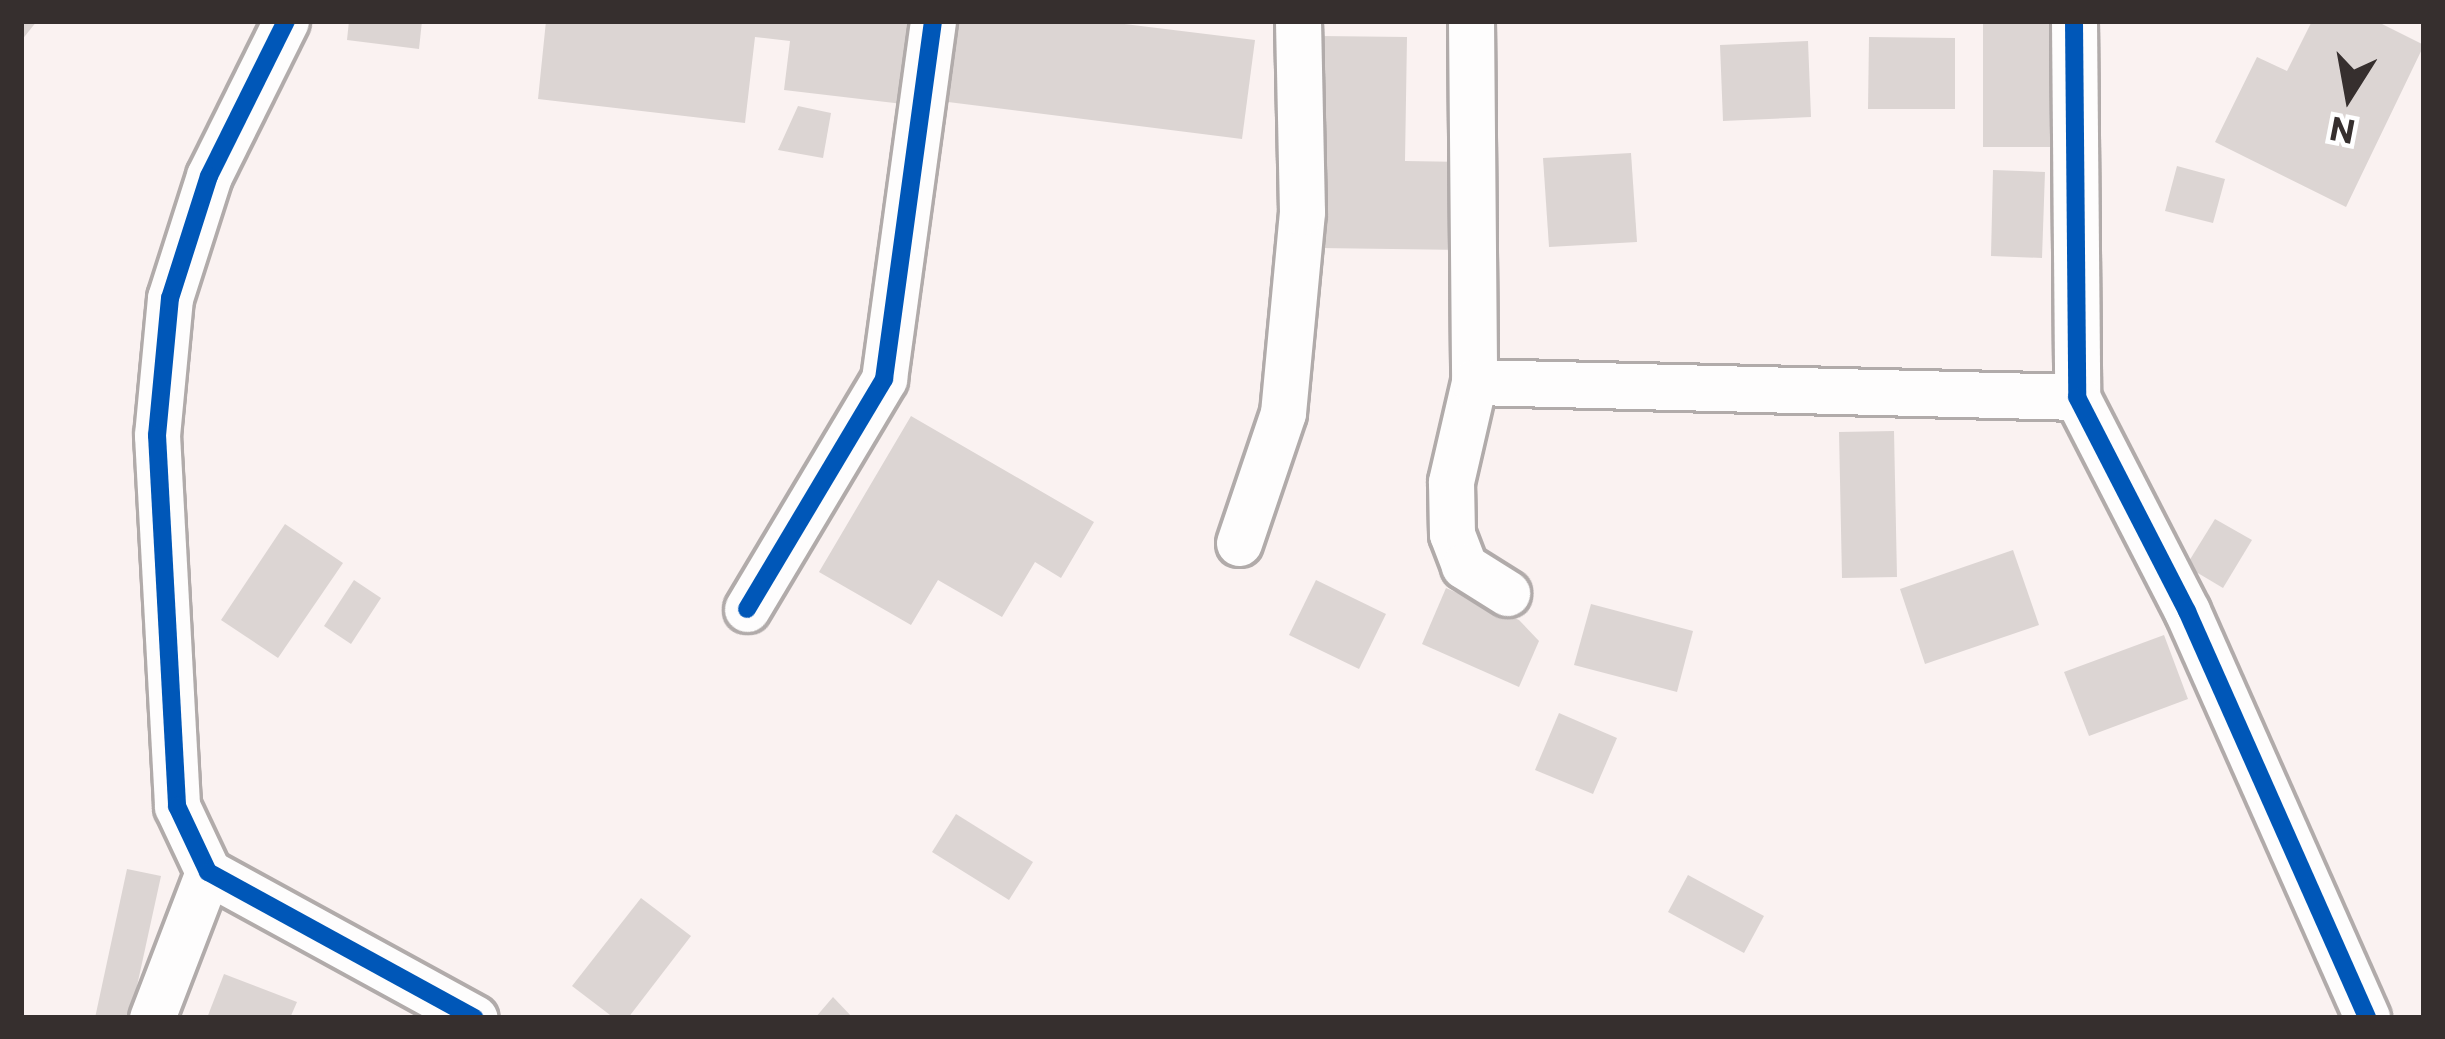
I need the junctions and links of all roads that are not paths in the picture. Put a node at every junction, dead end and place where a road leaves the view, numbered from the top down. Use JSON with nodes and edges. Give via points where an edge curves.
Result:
{"nodes":[{"id":1,"x":286,"y":21,"type":"edge"},
{"id":2,"x":933,"y":21,"type":"edge"},
{"id":3,"x":1298,"y":21,"type":"edge"},
{"id":4,"x":1472,"y":21,"type":"edge"},
{"id":5,"x":2074,"y":21,"type":"edge"},
{"id":6,"x":1474,"y":382,"type":"junction"},
{"id":7,"x":2077,"y":397,"type":"junction"},
{"id":8,"x":1239,"y":543,"type":"dead end"},
{"id":9,"x":1507,"y":593,"type":"dead end"},
{"id":10,"x":747,"y":609,"type":"dead end"},
{"id":11,"x":208,"y":872,"type":"junction"},
{"id":12,"x":152,"y":1018,"type":"edge"},
{"id":13,"x":475,"y":1018,"type":"edge"},
{"id":14,"x":2367,"y":1018,"type":"edge"}],
"edges":[{"from":1,"to":11,"type":"street","via":[[208,176],[176,278],[158,435],[177,806]]},
{"from":2,"to":10,"type":"street","via":[[884,379]]},
{"from":3,"to":8,"type":"street","via":[[1302,212],[1283,413]]},
{"from":4,"to":6,"type":"street"},
{"from":5,"to":7,"type":"street"},
{"from":6,"to":7,"type":"street"},
{"from":6,"to":9,"type":"street","via":[[1451,482],[1452,534],[1465,566]]},
{"from":7,"to":14,"type":"street","via":[[2187,611]]},
{"from":11,"to":12,"type":"street"},
{"from":11,"to":13,"type":"street"}]}
